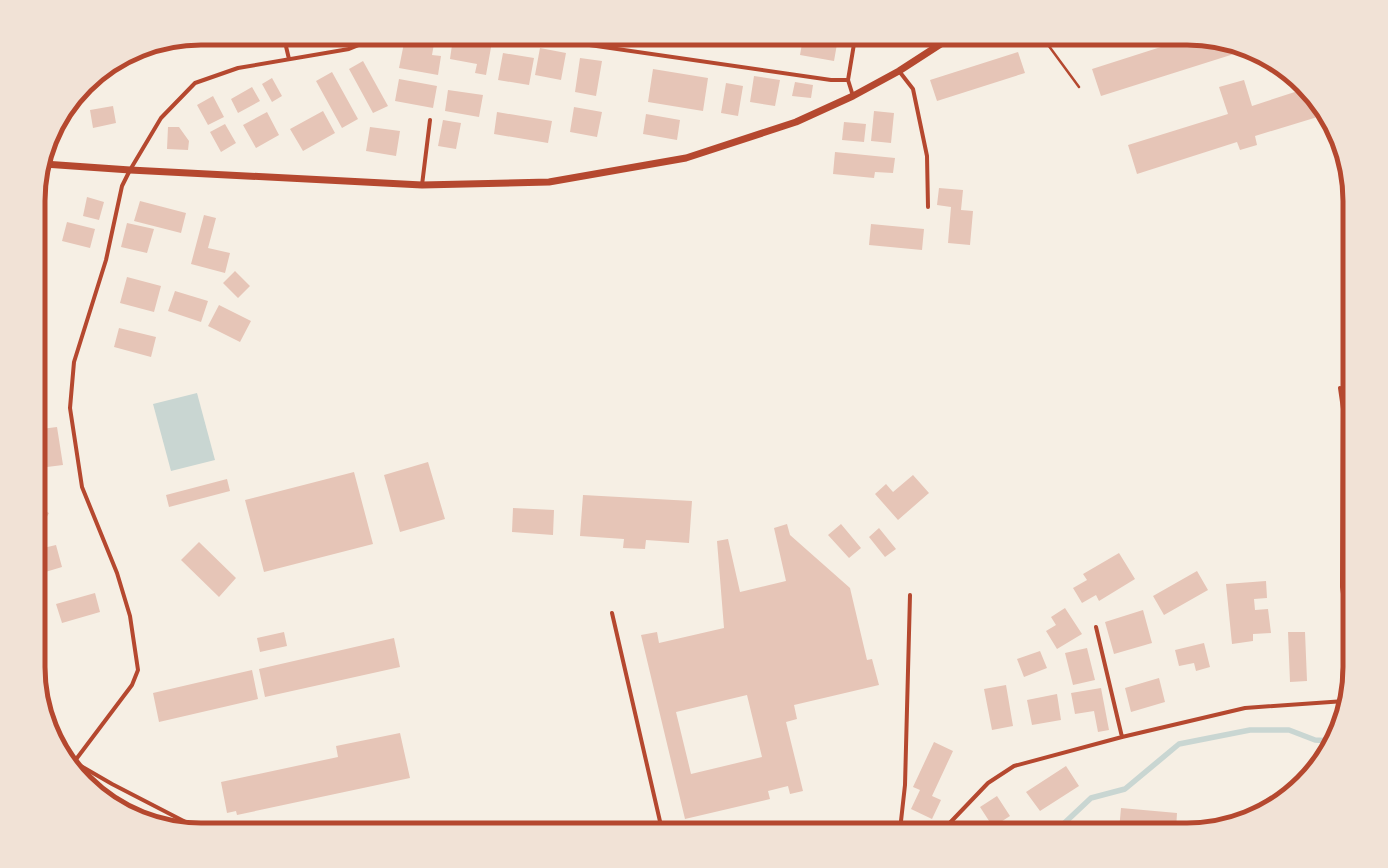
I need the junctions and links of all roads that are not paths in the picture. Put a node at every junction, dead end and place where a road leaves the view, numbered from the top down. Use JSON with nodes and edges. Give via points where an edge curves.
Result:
{"nodes":[{"id":1,"x":286,"y":45,"type":"edge"},
{"id":2,"x":359,"y":45,"type":"edge"},
{"id":3,"x":588,"y":45,"type":"edge"},
{"id":4,"x":854,"y":45,"type":"edge"},
{"id":5,"x":939,"y":45,"type":"edge"},
{"id":6,"x":289,"y":59,"type":"junction"},
{"id":7,"x":899,"y":71,"type":"junction"},
{"id":8,"x":848,"y":80,"type":"junction"},
{"id":9,"x":854,"y":96,"type":"junction"},
{"id":10,"x":430,"y":120,"type":"dead end"},
{"id":11,"x":49,"y":164,"type":"edge"},
{"id":12,"x":130,"y":170,"type":"junction"},
{"id":13,"x":422,"y":185,"type":"junction"},
{"id":14,"x":928,"y":207,"type":"dead end"},
{"id":15,"x":1340,"y":388,"type":"dead end"},
{"id":16,"x":1343,"y":409,"type":"edge"},
{"id":17,"x":1343,"y":409,"type":"edge"},
{"id":18,"x":1343,"y":593,"type":"edge"},
{"id":19,"x":910,"y":596,"type":"dead end"},
{"id":20,"x":612,"y":613,"type":"dead end"},
{"id":21,"x":1096,"y":627,"type":"dead end"},
{"id":22,"x":1340,"y":700,"type":"edge"},
{"id":23,"x":1122,"y":737,"type":"junction"},
{"id":24,"x":75,"y":759,"type":"edge"},
{"id":25,"x":82,"y":767,"type":"edge"},
{"id":26,"x":187,"y":823,"type":"edge"},
{"id":27,"x":660,"y":823,"type":"edge"},
{"id":28,"x":901,"y":823,"type":"edge"},
{"id":29,"x":950,"y":823,"type":"edge"}],
"edges":[{"from":1,"to":6,"type":"street"},
{"from":2,"to":6,"type":"street"},
{"from":3,"to":8,"type":"street","via":[[831,80]]},
{"from":4,"to":8,"type":"street"},
{"from":5,"to":7,"type":"street"},
{"from":6,"to":12,"type":"street","via":[[238,68],[195,83],[161,118]]},
{"from":7,"to":9,"type":"street"},
{"from":7,"to":14,"type":"street","via":[[913,89],[926,148]]},
{"from":8,"to":9,"type":"street"},
{"from":9,"to":13,"type":"street","via":[[796,122],[686,158],[549,182]]},
{"from":10,"to":13,"type":"street"},
{"from":11,"to":12,"type":"street"},
{"from":12,"to":13,"type":"street"},
{"from":12,"to":24,"type":"street","via":[[122,186],[106,260],[74,362],[70,408],[82,487],[117,573],[130,616],[138,670],[132,685]]},
{"from":15,"to":16,"type":"street"},
{"from":17,"to":18,"type":"street"},
{"from":19,"to":28,"type":"street","via":[[905,785]]},
{"from":20,"to":27,"type":"street"},
{"from":21,"to":23,"type":"street"},
{"from":22,"to":23,"type":"street","via":[[1245,708]]},
{"from":23,"to":29,"type":"street","via":[[1014,766],[988,783]]},
{"from":25,"to":26,"type":"street"}]}
